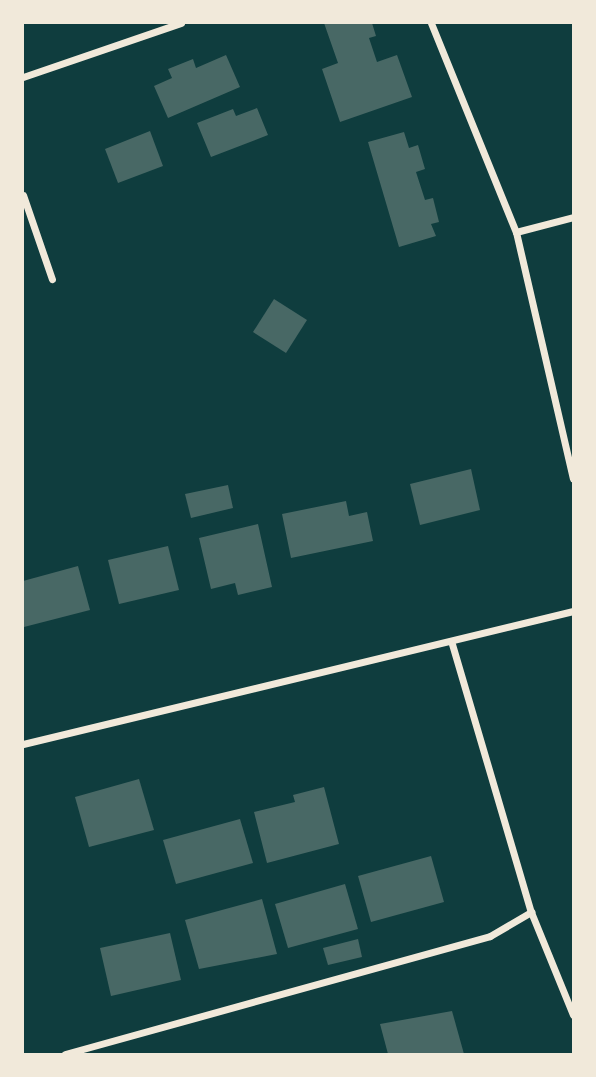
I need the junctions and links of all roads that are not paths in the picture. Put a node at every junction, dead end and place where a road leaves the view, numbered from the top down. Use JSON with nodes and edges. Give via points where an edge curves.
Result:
{"nodes":[{"id":1,"x":181,"y":23,"type":"edge"},
{"id":2,"x":430,"y":23,"type":"edge"},
{"id":3,"x":23,"y":77,"type":"edge"},
{"id":4,"x":23,"y":195,"type":"edge"},
{"id":5,"x":573,"y":217,"type":"edge"},
{"id":6,"x":516,"y":232,"type":"junction"},
{"id":7,"x":52,"y":279,"type":"dead end"},
{"id":8,"x":573,"y":478,"type":"edge"},
{"id":9,"x":573,"y":611,"type":"edge"},
{"id":10,"x":452,"y":644,"type":"junction"},
{"id":11,"x":23,"y":744,"type":"edge"},
{"id":12,"x":531,"y":912,"type":"junction"},
{"id":13,"x":573,"y":1015,"type":"edge"},
{"id":14,"x":65,"y":1054,"type":"edge"}],
"edges":[{"from":1,"to":3,"type":"street"},
{"from":2,"to":6,"type":"street"},
{"from":4,"to":7,"type":"street"},
{"from":5,"to":6,"type":"street"},
{"from":6,"to":8,"type":"street"},
{"from":9,"to":10,"type":"street"},
{"from":10,"to":11,"type":"street"},
{"from":10,"to":12,"type":"street"},
{"from":12,"to":13,"type":"street"},
{"from":12,"to":14,"type":"street","via":[[490,936]]}]}
